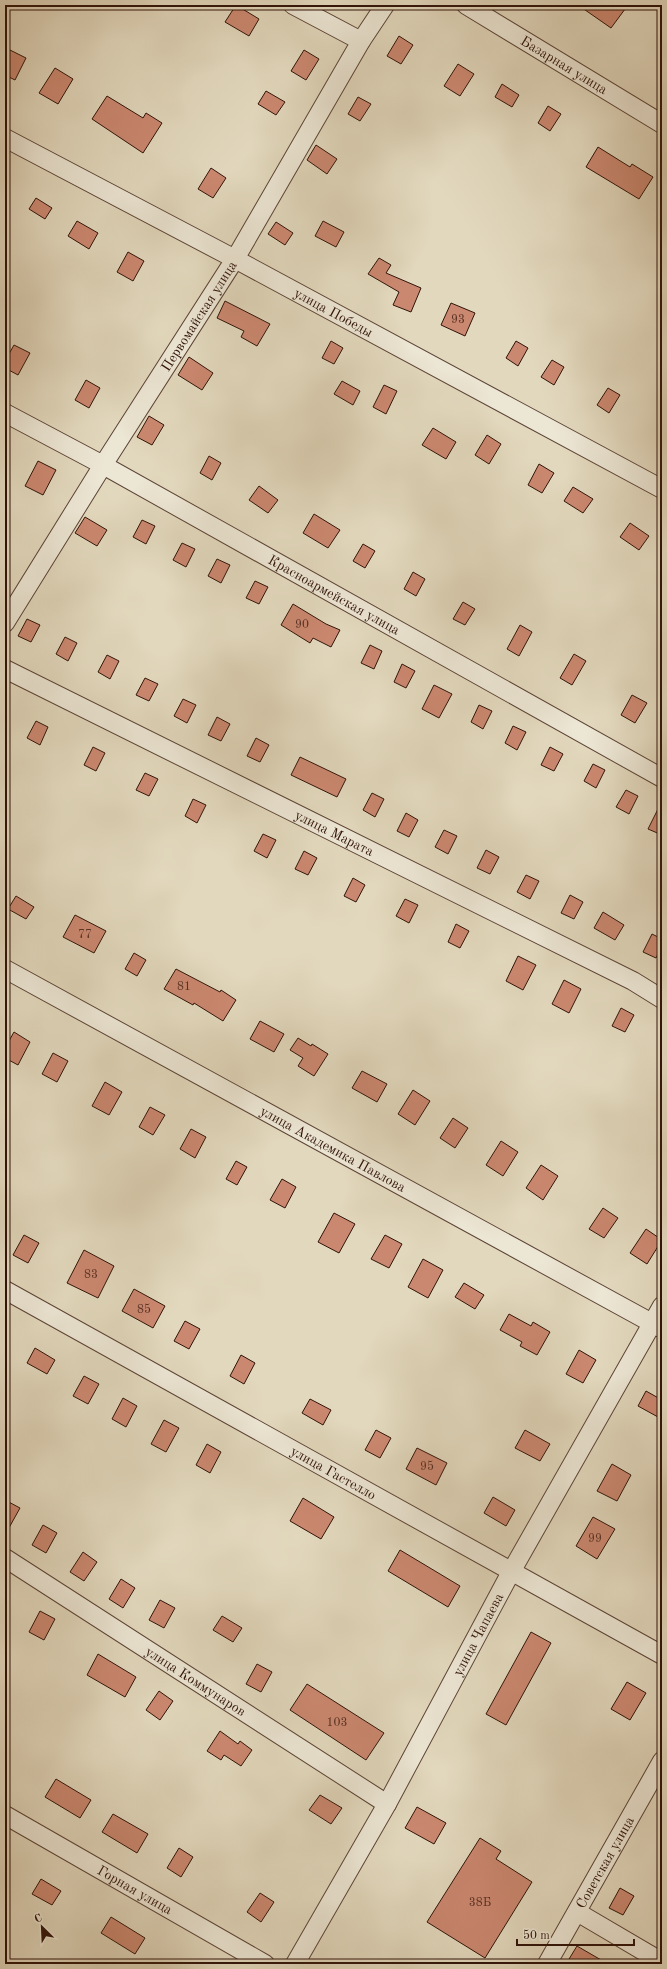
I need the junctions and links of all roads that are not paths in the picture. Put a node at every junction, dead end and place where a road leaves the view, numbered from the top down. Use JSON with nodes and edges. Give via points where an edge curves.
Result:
{"nodes":[{"id":1,"x":293,"y":5,"type":"edge"},
{"id":2,"x":384,"y":5,"type":"edge"},
{"id":3,"x":466,"y":5,"type":"edge"},
{"id":4,"x":361,"y":41,"type":"junction"},
{"id":5,"x":662,"y":124,"type":"edge"},
{"id":6,"x":5,"y":138,"type":"edge"},
{"id":7,"x":236,"y":259,"type":"junction"},
{"id":8,"x":5,"y":413,"type":"edge"},
{"id":9,"x":103,"y":465,"type":"junction"},
{"id":10,"x":662,"y":490,"type":"edge"},
{"id":11,"x":5,"y":623,"type":"edge"},
{"id":12,"x":5,"y":669,"type":"edge"},
{"id":13,"x":662,"y":778,"type":"edge"},
{"id":14,"x":5,"y":969,"type":"edge"},
{"id":15,"x":662,"y":999,"type":"edge"},
{"id":16,"x":5,"y":1290,"type":"edge"},
{"id":17,"x":662,"y":1306,"type":"edge"},
{"id":18,"x":657,"y":1326,"type":"edge"},
{"id":19,"x":5,"y":1558,"type":"edge"},
{"id":20,"x":511,"y":1572,"type":"junction"},
{"id":21,"x":662,"y":1656,"type":"edge"},
{"id":22,"x":662,"y":1761,"type":"edge"},
{"id":23,"x":387,"y":1804,"type":"junction"},
{"id":24,"x":5,"y":1815,"type":"edge"},
{"id":25,"x":577,"y":1912,"type":"junction"},
{"id":26,"x":662,"y":1962,"type":"edge"},
{"id":27,"x":265,"y":1964,"type":"edge"},
{"id":28,"x":295,"y":1964,"type":"edge"},
{"id":29,"x":547,"y":1964,"type":"edge"}],
"edges":[{"from":1,"to":4,"type":"street"},
{"from":2,"to":4,"type":"street","name":"Первомайская улица"},
{"from":3,"to":5,"type":"street","name":"Базарная улица"},
{"from":4,"to":7,"type":"street","name":"Первомайская улица"},
{"from":6,"to":7,"type":"street","name":"улица Победы"},
{"from":7,"to":9,"type":"street","name":"Первомайская улица"},
{"from":7,"to":10,"type":"street","name":"улица Победы"},
{"from":8,"to":9,"type":"street","name":"Красноармейская улица"},
{"from":9,"to":11,"type":"street","name":"Первомайская улица"},
{"from":9,"to":13,"type":"street","name":"Красноармейская улица"},
{"from":12,"to":15,"type":"street","name":"улица Марата","via":[[626,977]]},
{"from":14,"to":18,"type":"street","name":"улица Академика Павлова"},
{"from":16,"to":20,"type":"street","name":"улица Гастелло"},
{"from":17,"to":18,"type":"street","name":"улица Чапаева"},
{"from":18,"to":20,"type":"street","name":"улица Чапаева"},
{"from":19,"to":23,"type":"street","name":"улица Коммунаров"},
{"from":20,"to":21,"type":"street","name":"улица Гастелло"},
{"from":20,"to":23,"type":"street","name":"улица Чапаева"},
{"from":22,"to":25,"type":"street","name":"Советская улица"},
{"from":23,"to":28,"type":"street","name":"улица Чапаева"},
{"from":24,"to":27,"type":"street","name":"Горная улица"},
{"from":25,"to":26,"type":"street"},
{"from":25,"to":29,"type":"street","name":"Советская улица"}]}
